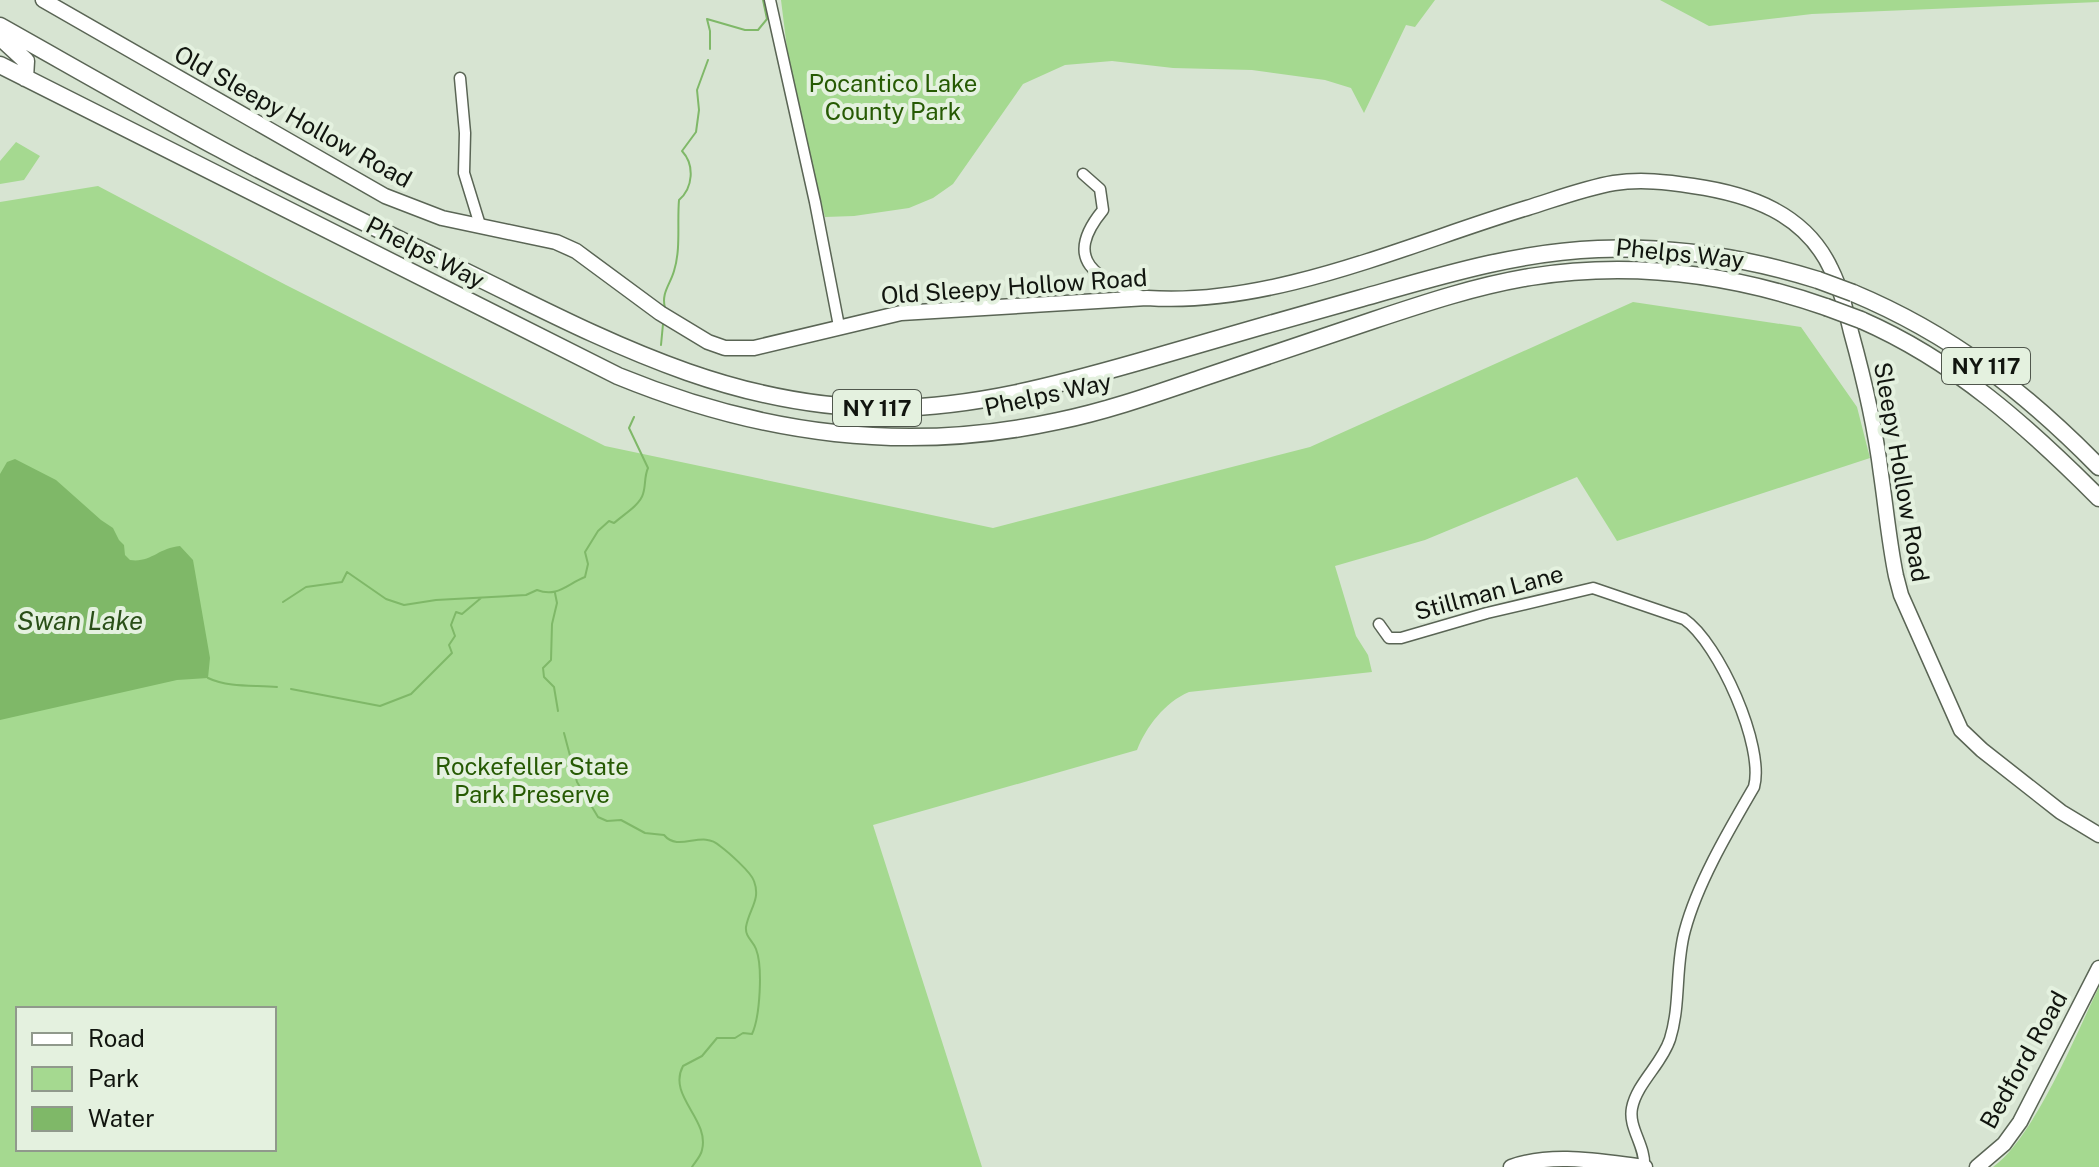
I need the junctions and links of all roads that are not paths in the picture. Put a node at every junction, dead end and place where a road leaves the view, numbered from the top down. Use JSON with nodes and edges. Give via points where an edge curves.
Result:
{"nodes":[{"id":1,"x":43,"y":0,"type":"edge"},
{"id":2,"x":770,"y":0,"type":"edge"},
{"id":3,"x":0,"y":26,"type":"edge"},
{"id":4,"x":0,"y":37,"type":"edge"},
{"id":5,"x":0,"y":65,"type":"edge"},
{"id":6,"x":25,"y":78,"type":"junction"},
{"id":7,"x":460,"y":78,"type":"dead end"},
{"id":8,"x":197,"y":165,"type":"junction"},
{"id":9,"x":1083,"y":174,"type":"dead end"},
{"id":10,"x":300,"y":191,"type":"junction"},
{"id":11,"x":480,"y":225,"type":"junction"},
{"id":12,"x":1836,"y":279,"type":"joint"},
{"id":13,"x":1147,"y":298,"type":"junction"},
{"id":14,"x":839,"y":326,"type":"junction"},
{"id":15,"x":2099,"y":467,"type":"edge"},
{"id":16,"x":2099,"y":498,"type":"edge"},
{"id":17,"x":1379,"y":624,"type":"dead end"},
{"id":18,"x":2099,"y":835,"type":"edge"},
{"id":19,"x":2099,"y":968,"type":"edge"},
{"id":20,"x":1511,"y":1167,"type":"edge"},
{"id":21,"x":1644,"y":1167,"type":"edge"},
{"id":22,"x":1977,"y":1167,"type":"edge"}],
"edges":[{"from":1,"to":11,"type":"street","name":"Old Sleepy Hollow Road","via":[[358,182],[412,208]]},
{"from":2,"to":14,"type":"street"},
{"from":3,"to":10,"type":"main road","name":"Phelps Way","number":"NY 117"},
{"from":4,"to":6,"type":"main road","via":[[26,61]]},
{"from":5,"to":6,"type":"main road","name":"Phelps Way","number":"NY 117"},
{"from":6,"to":8,"type":"main road","name":"Phelps Way","number":"NY 117"},
{"from":7,"to":11,"type":"street","via":[[464,173]]},
{"from":8,"to":10,"type":"main road","via":[[215,156],[287,193]]},
{"from":8,"to":16,"type":"main road","name":"Phelps Way","number":"NY 117","bridge":true,"via":[[629,380],[728,414],[796,429],[893,437],[1031,427],[1136,400],[1488,285],[1607,270],[1683,274],[1750,284],[1826,307],[1916,348],[1972,383],[2031,431]]},
{"from":9,"to":13,"type":"street","via":[[1100,189],[1103,210],[1084,246],[1088,264],[1102,279]]},
{"from":10,"to":15,"type":"main road","name":"Phelps Way","number":"NY 117","bridge":true,"via":[[661,364],[756,394],[846,407],[935,406],[1025,392],[1506,260],[1619,248],[1686,252],[1818,280],[1927,328],[2038,407]]},
{"from":11,"to":14,"type":"street","name":"Old Sleepy Hollow Road","via":[[535,235],[576,251],[660,313],[725,348],[754,348]]},
{"from":12,"to":13,"type":"street","name":"Old Sleepy Hollow Road","via":[[1817,244],[1773,208],[1730,192],[1643,180],[1588,189],[1266,288],[1178,301]]},
{"from":12,"to":18,"type":"street","name":"Sleepy Hollow Road","via":[[1872,420],[1901,595],[1961,730],[2061,812]]},
{"from":13,"to":14,"type":"street","name":"Old Sleepy Hollow Road","via":[[901,313]]},
{"from":17,"to":21,"type":"street","name":"Stillman Lane","via":[[1389,638],[1401,638],[1593,588],[1684,619],[1721,662],[1757,776],[1684,931],[1669,1042],[1635,1098],[1631,1118],[1645,1155]]},
{"from":19,"to":22,"type":"street","name":"Bedford Road","via":[[2020,1122]]},
{"from":20,"to":21,"type":"street","via":[[1547,1160]]}]}
